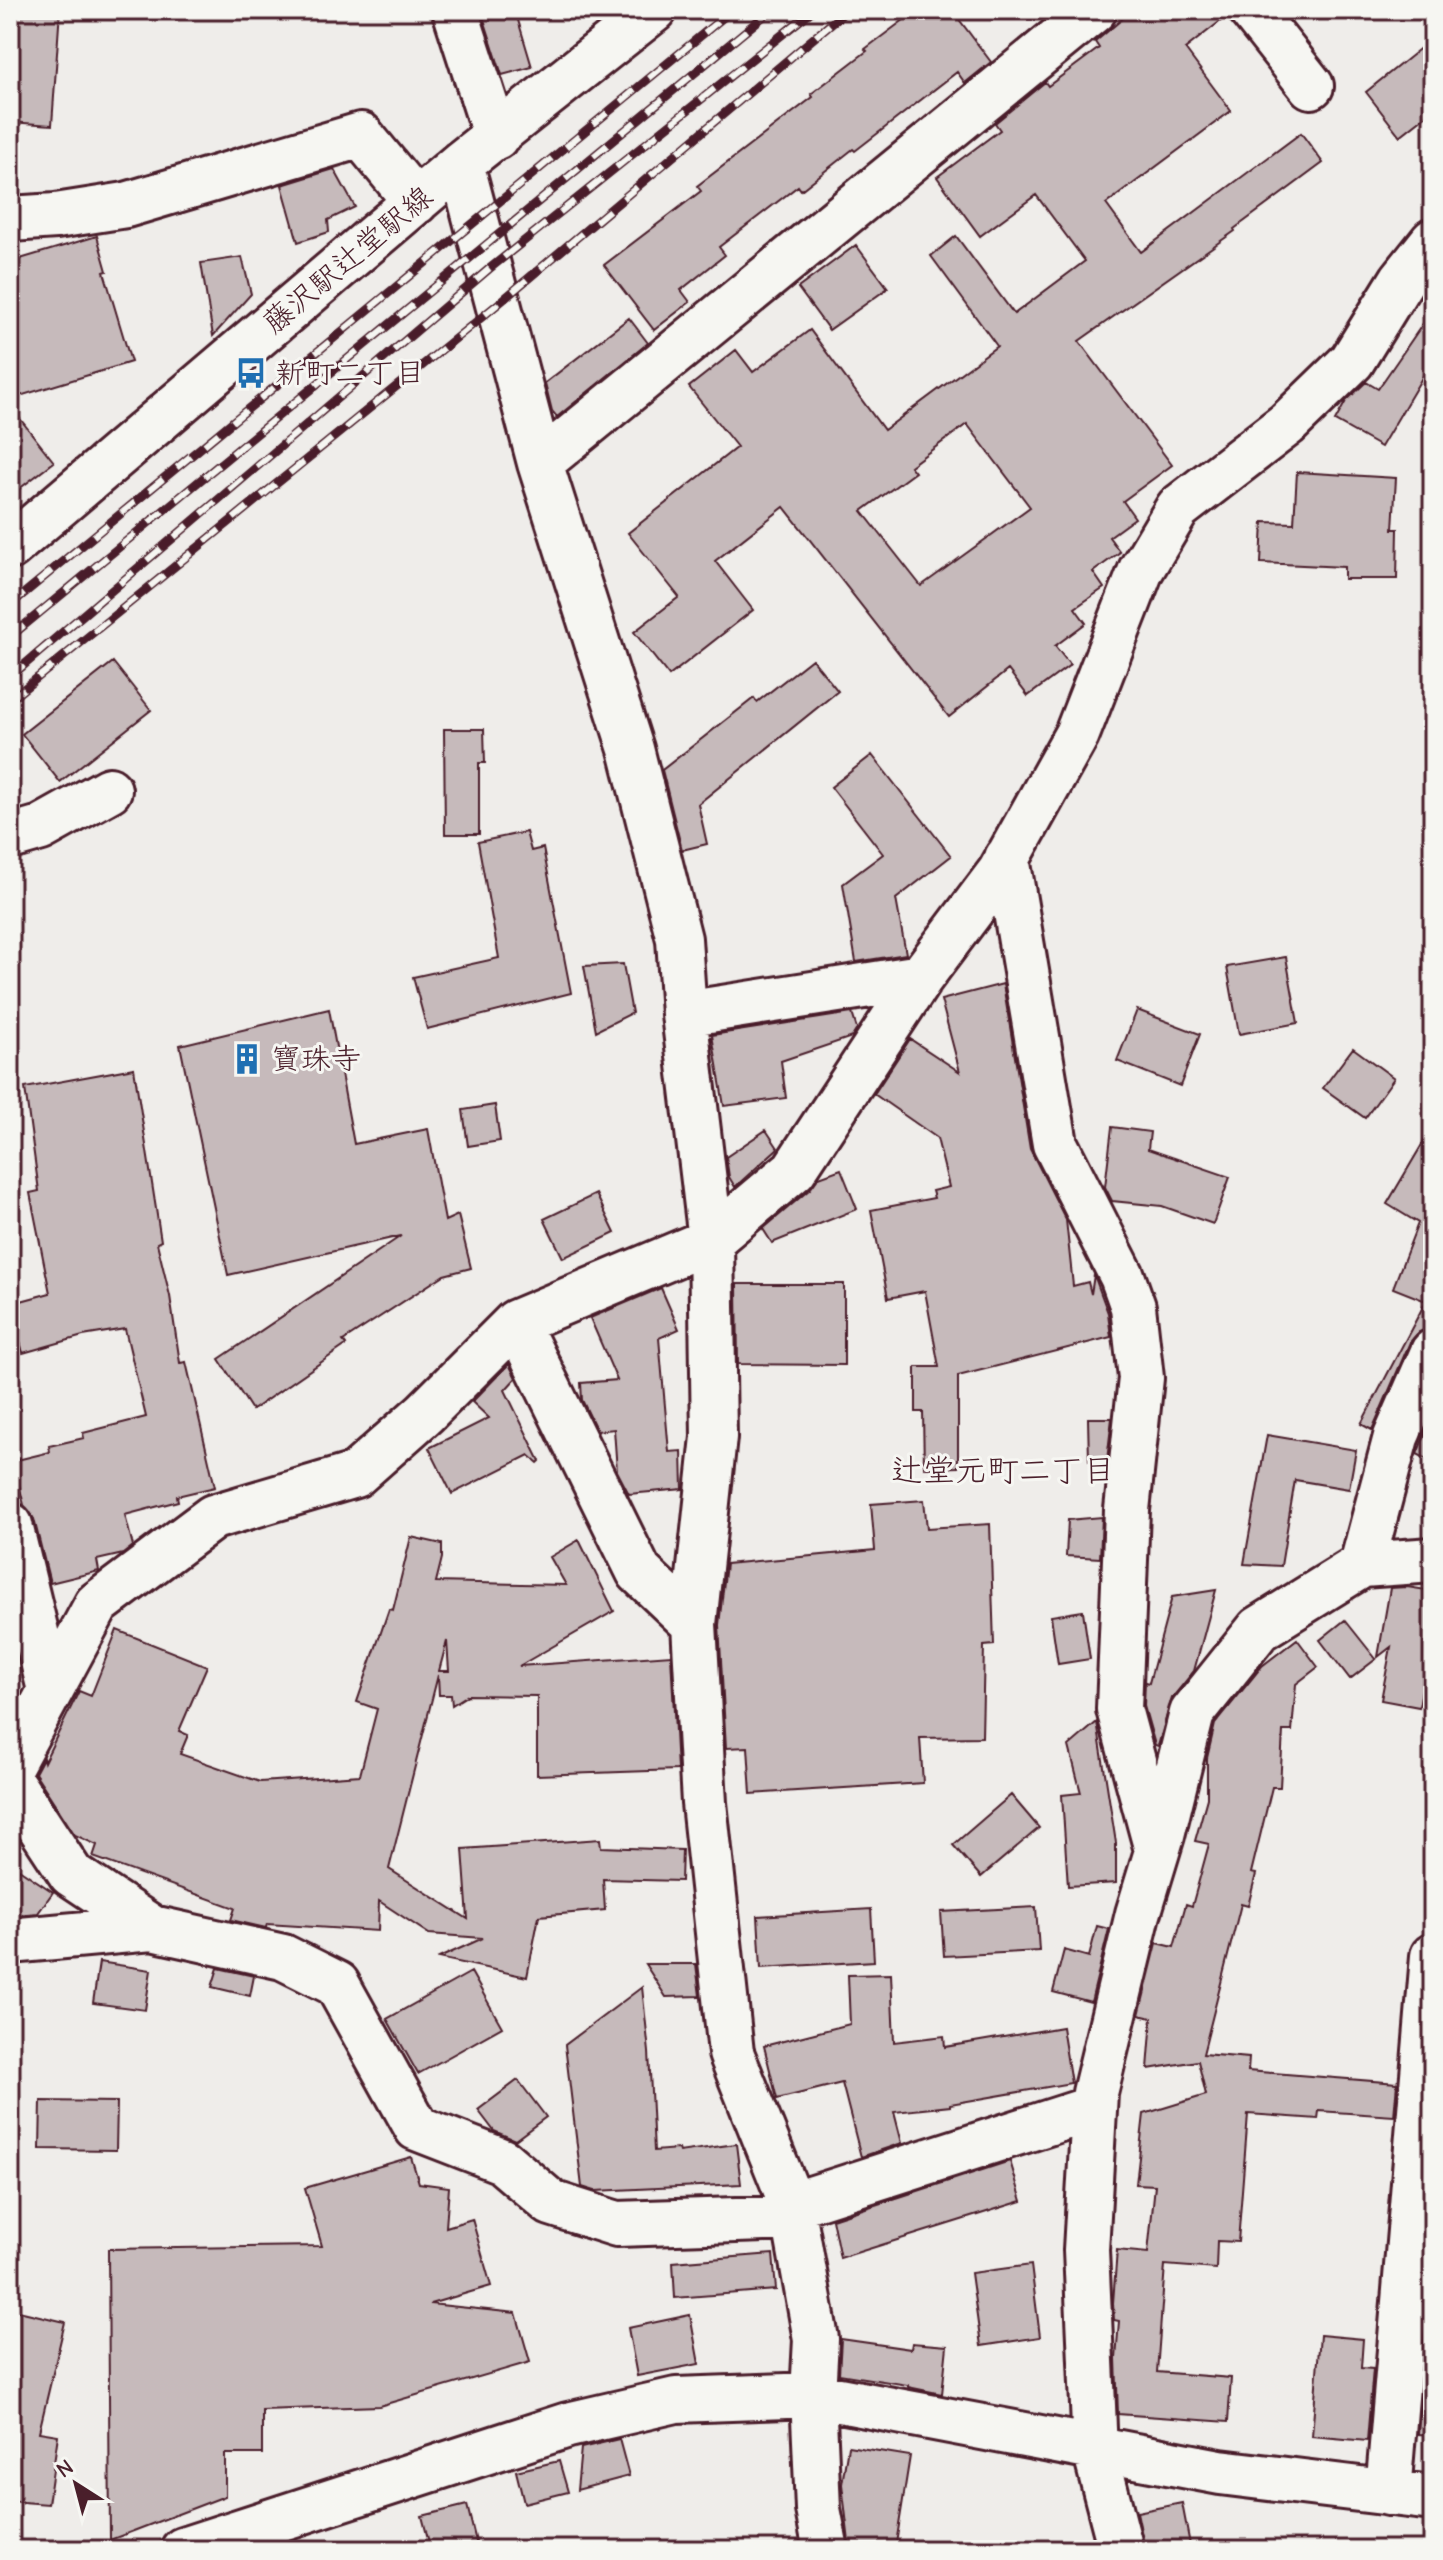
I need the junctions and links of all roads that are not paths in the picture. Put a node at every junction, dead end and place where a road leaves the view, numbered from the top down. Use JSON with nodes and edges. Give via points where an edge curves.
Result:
{"nodes":[{"id":1,"x":455,"y":10,"type":"edge"},
{"id":2,"x":654,"y":10,"type":"edge"},
{"id":3,"x":1094,"y":10,"type":"edge"},
{"id":4,"x":1251,"y":10,"type":"edge"},
{"id":5,"x":1311,"y":86,"type":"dead end"},
{"id":6,"x":496,"y":137,"type":"junction"},
{"id":7,"x":461,"y":163,"type":"junction"},
{"id":8,"x":416,"y":202,"type":"junction"},
{"id":9,"x":10,"y":219,"type":"edge"},
{"id":10,"x":1433,"y":241,"type":"edge"},
{"id":11,"x":540,"y":463,"type":"junction"},
{"id":12,"x":10,"y":547,"type":"edge"},
{"id":13,"x":109,"y":790,"type":"dead end"},
{"id":14,"x":10,"y":837,"type":"edge"},
{"id":15,"x":1007,"y":858,"type":"junction"},
{"id":16,"x":921,"y":977,"type":"junction"},
{"id":17,"x":684,"y":1014,"type":"junction"},
{"id":18,"x":711,"y":1240,"type":"junction"},
{"id":19,"x":516,"y":1322,"type":"junction"},
{"id":20,"x":1433,"y":1352,"type":"edge"},
{"id":21,"x":10,"y":1525,"type":"edge"},
{"id":22,"x":1433,"y":1560,"type":"edge"},
{"id":23,"x":1362,"y":1565,"type":"junction"},
{"id":24,"x":694,"y":1624,"type":"junction"},
{"id":25,"x":50,"y":1690,"type":"junction"},
{"id":26,"x":10,"y":1766,"type":"edge"},
{"id":27,"x":10,"y":1781,"type":"edge"},
{"id":28,"x":1157,"y":1852,"type":"junction"},
{"id":29,"x":152,"y":1928,"type":"junction"},
{"id":30,"x":10,"y":1941,"type":"edge"},
{"id":31,"x":1433,"y":1956,"type":"edge"},
{"id":32,"x":1094,"y":2108,"type":"junction"},
{"id":33,"x":794,"y":2212,"type":"junction"},
{"id":34,"x":813,"y":2395,"type":"junction"},
{"id":35,"x":1095,"y":2450,"type":"junction"},
{"id":36,"x":1388,"y":2493,"type":"junction"},
{"id":37,"x":1433,"y":2498,"type":"edge"},
{"id":38,"x":183,"y":2550,"type":"edge"},
{"id":39,"x":826,"y":2550,"type":"edge"},
{"id":40,"x":1121,"y":2550,"type":"edge"}],
"edges":[{"from":1,"to":6,"type":"street"},
{"from":2,"to":6,"type":"street","name":"藤沢駅辻堂駅線"},
{"from":3,"to":11,"type":"street"},
{"from":4,"to":5,"type":"street"},
{"from":6,"to":7,"type":"street","name":"藤沢駅辻堂駅線"},
{"from":7,"to":8,"type":"street","name":"藤沢駅辻堂駅線"},
{"from":7,"to":11,"type":"street"},
{"from":8,"to":9,"type":"street","via":[[361,135],[126,205]]},
{"from":8,"to":12,"type":"street","name":"藤沢駅辻堂駅線"},
{"from":10,"to":15,"type":"street","via":[[1352,361],[1287,424],[1178,508],[1141,570],[1077,734]]},
{"from":11,"to":17,"type":"street","via":[[631,749],[679,939]]},
{"from":13,"to":14,"type":"street","via":[[41,828]]},
{"from":15,"to":16,"type":"street"},
{"from":15,"to":28,"type":"street","via":[[1055,1144],[1133,1307],[1141,1378],[1127,1510],[1119,1709]]},
{"from":16,"to":17,"type":"street"},
{"from":16,"to":18,"type":"street","via":[[794,1170]]},
{"from":17,"to":18,"type":"street"},
{"from":18,"to":19,"type":"street"},
{"from":18,"to":24,"type":"street","via":[[714,1437]]},
{"from":19,"to":24,"type":"street","via":[[639,1572]]},
{"from":19,"to":25,"type":"street","via":[[355,1475],[213,1517],[97,1604]]},
{"from":20,"to":23,"type":"street","via":[[1396,1437]]},
{"from":21,"to":25,"type":"street"},
{"from":22,"to":23,"type":"street"},
{"from":23,"to":28,"type":"street","via":[[1259,1629],[1192,1713]]},
{"from":24,"to":33,"type":"street","via":[[704,1803],[731,2053]]},
{"from":25,"to":26,"type":"street"},
{"from":27,"to":29,"type":"street","via":[[71,1874]]},
{"from":28,"to":32,"type":"street"},
{"from":29,"to":30,"type":"street"},
{"from":29,"to":33,"type":"street","via":[[283,1957],[337,1984],[417,2128],[502,2161],[551,2203],[617,2224]]},
{"from":31,"to":36,"type":"street"},
{"from":32,"to":33,"type":"street"},
{"from":32,"to":35,"type":"street","via":[[1086,2250]]},
{"from":33,"to":34,"type":"street","via":[[816,2339]]},
{"from":34,"to":35,"type":"street"},
{"from":34,"to":38,"type":"street","via":[[676,2400],[568,2425]]},
{"from":34,"to":39,"type":"street","via":[[818,2509]]},
{"from":35,"to":36,"type":"street"},
{"from":35,"to":40,"type":"street"},
{"from":36,"to":37,"type":"street"}]}
